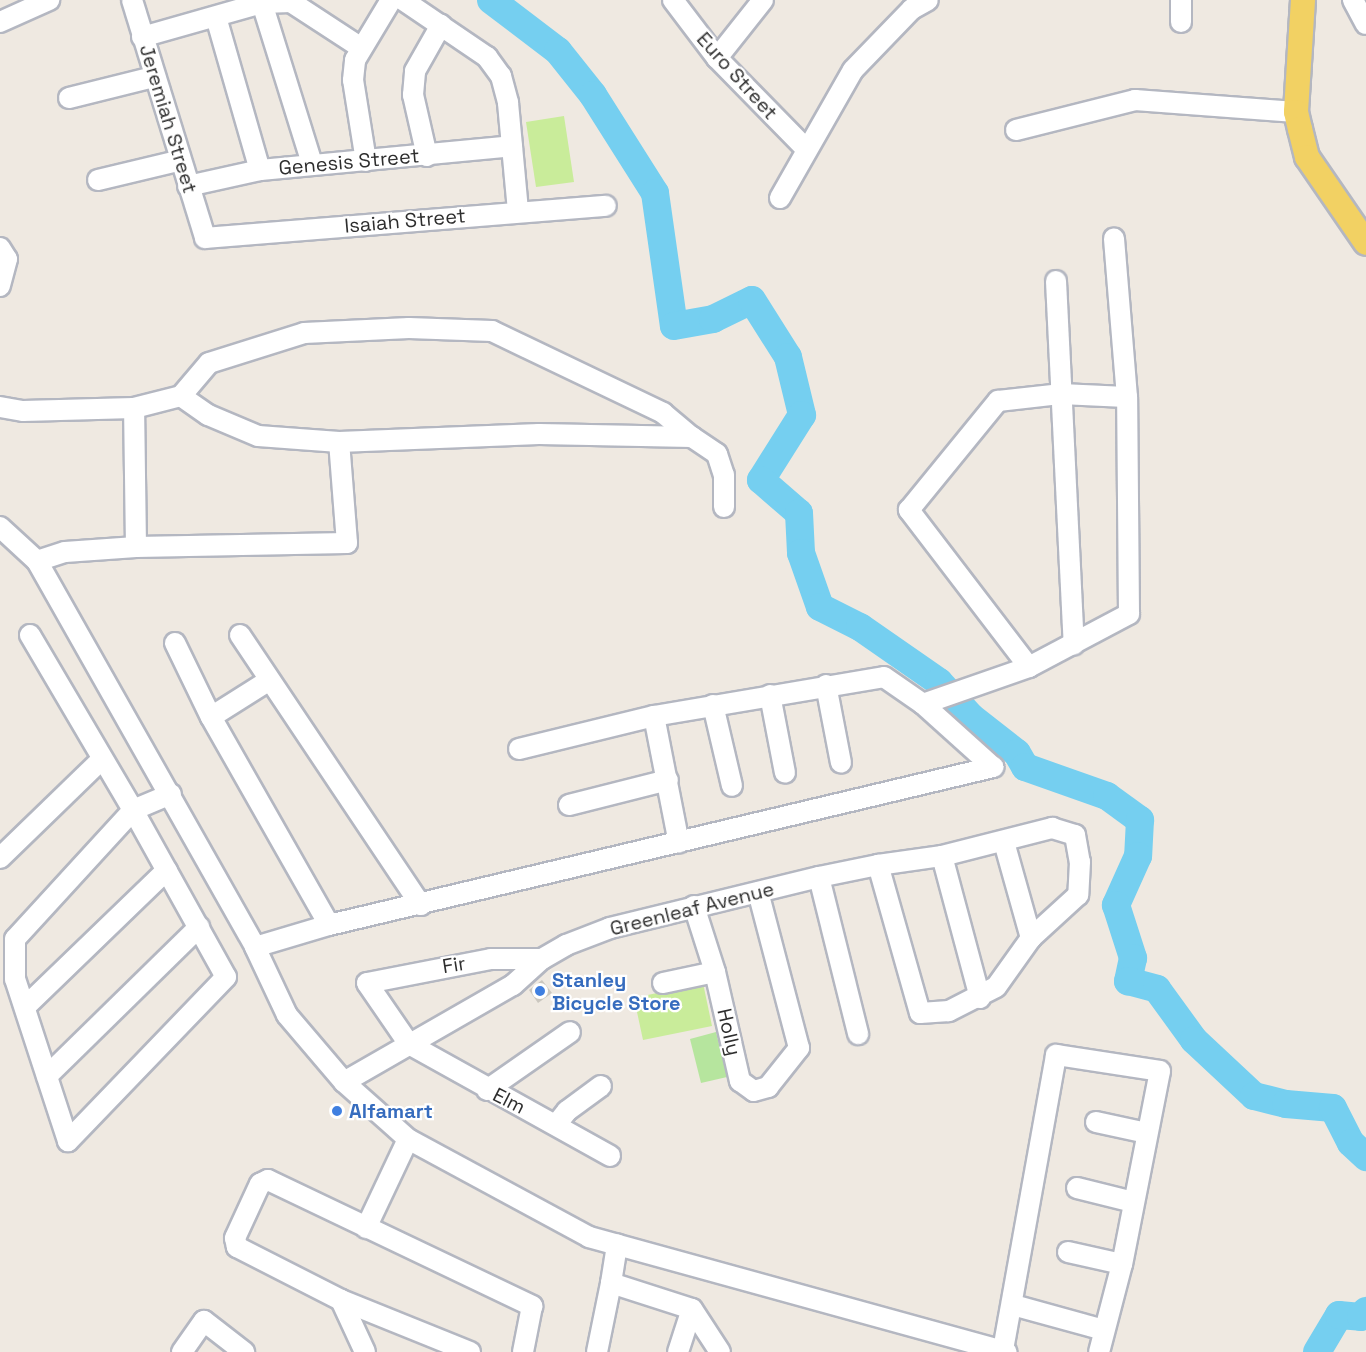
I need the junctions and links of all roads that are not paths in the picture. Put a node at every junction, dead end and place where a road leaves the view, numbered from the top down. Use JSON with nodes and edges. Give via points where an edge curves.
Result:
{"nodes":[{"id":1,"x":49,"y":0,"type":"edge"},
{"id":2,"x":132,"y":0,"type":"edge"},
{"id":3,"x":391,"y":0,"type":"edge"},
{"id":4,"x":403,"y":0,"type":"edge"},
{"id":5,"x":673,"y":0,"type":"edge"},
{"id":6,"x":763,"y":0,"type":"edge"},
{"id":7,"x":928,"y":0,"type":"edge"},
{"id":8,"x":1181,"y":0,"type":"edge"},
{"id":9,"x":1303,"y":0,"type":"edge"},
{"id":10,"x":1353,"y":0,"type":"edge"},
{"id":11,"x":262,"y":3,"type":"junction"},
{"id":12,"x":216,"y":17,"type":"junction"},
{"id":13,"x":0,"y":22,"type":"edge"},
{"id":14,"x":1181,"y":22,"type":"dead end"},
{"id":15,"x":1366,"y":24,"type":"edge"},
{"id":16,"x":441,"y":25,"type":"junction"},
{"id":17,"x":142,"y":37,"type":"junction"},
{"id":18,"x":360,"y":47,"type":"junction"},
{"id":19,"x":717,"y":58,"type":"junction"},
{"id":20,"x":153,"y":78,"type":"junction"},
{"id":21,"x":69,"y":98,"type":"dead end"},
{"id":22,"x":1296,"y":112,"type":"junction"},
{"id":23,"x":1016,"y":130,"type":"dead end"},
{"id":24,"x":512,"y":146,"type":"junction"},
{"id":25,"x":805,"y":148,"type":"junction"},
{"id":26,"x":427,"y":156,"type":"junction"},
{"id":27,"x":181,"y":160,"type":"junction"},
{"id":28,"x":366,"y":161,"type":"junction"},
{"id":29,"x":312,"y":164,"type":"junction"},
{"id":30,"x":260,"y":170,"type":"junction"},
{"id":31,"x":98,"y":180,"type":"dead end"},
{"id":32,"x":188,"y":186,"type":"junction"},
{"id":33,"x":780,"y":198,"type":"dead end"},
{"id":34,"x":606,"y":206,"type":"dead end"},
{"id":35,"x":518,"y":212,"type":"junction"},
{"id":36,"x":204,"y":238,"type":"joint"},
{"id":37,"x":1113,"y":239,"type":"dead end"},
{"id":38,"x":1366,"y":243,"type":"edge"},
{"id":39,"x":0,"y":248,"type":"edge"},
{"id":40,"x":1056,"y":281,"type":"dead end"},
{"id":41,"x":0,"y":286,"type":"edge"},
{"id":42,"x":1060,"y":394,"type":"junction"},
{"id":43,"x":181,"y":396,"type":"junction"},
{"id":44,"x":1127,"y":397,"type":"junction"},
{"id":45,"x":0,"y":406,"type":"edge"},
{"id":46,"x":134,"y":408,"type":"junction"},
{"id":47,"x":692,"y":436,"type":"junction"},
{"id":48,"x":339,"y":442,"type":"junction"},
{"id":49,"x":724,"y":507,"type":"dead end"},
{"id":50,"x":0,"y":527,"type":"edge"},
{"id":51,"x":136,"y":547,"type":"junction"},
{"id":52,"x":37,"y":561,"type":"junction"},
{"id":53,"x":30,"y":635,"type":"dead end"},
{"id":54,"x":240,"y":635,"type":"dead end"},
{"id":55,"x":175,"y":643,"type":"dead end"},
{"id":56,"x":1074,"y":645,"type":"junction"},
{"id":57,"x":1029,"y":667,"type":"junction"},
{"id":58,"x":268,"y":681,"type":"junction"},
{"id":59,"x":826,"y":686,"type":"junction"},
{"id":60,"x":770,"y":695,"type":"junction"},
{"id":61,"x":928,"y":702,"type":"junction"},
{"id":62,"x":713,"y":705,"type":"junction"},
{"id":63,"x":654,"y":716,"type":"junction"},
{"id":64,"x":211,"y":717,"type":"junction"},
{"id":65,"x":519,"y":749,"type":"dead end"},
{"id":66,"x":102,"y":759,"type":"junction"},
{"id":67,"x":841,"y":763,"type":"dead end"},
{"id":68,"x":785,"y":773,"type":"dead end"},
{"id":69,"x":668,"y":780,"type":"junction"},
{"id":70,"x":732,"y":786,"type":"dead end"},
{"id":71,"x":171,"y":794,"type":"junction"},
{"id":72,"x":569,"y":805,"type":"dead end"},
{"id":73,"x":133,"y":810,"type":"junction"},
{"id":74,"x":1004,"y":842,"type":"junction"},
{"id":75,"x":679,"y":843,"type":"junction"},
{"id":76,"x":942,"y":856,"type":"junction"},
{"id":77,"x":0,"y":858,"type":"edge"},
{"id":78,"x":878,"y":865,"type":"junction"},
{"id":79,"x":167,"y":870,"type":"junction"},
{"id":80,"x":819,"y":877,"type":"junction"},
{"id":81,"x":758,"y":891,"type":"junction"},
{"id":82,"x":421,"y":905,"type":"junction"},
{"id":83,"x":694,"y":906,"type":"junction"},
{"id":84,"x":329,"y":925,"type":"junction"},
{"id":85,"x":200,"y":927,"type":"junction"},
{"id":86,"x":1031,"y":938,"type":"junction"},
{"id":87,"x":255,"y":947,"type":"junction"},
{"id":88,"x":542,"y":959,"type":"junction"},
{"id":89,"x":715,"y":972,"type":"junction"},
{"id":90,"x":7,"y":979,"type":"edge"},
{"id":91,"x":663,"y":983,"type":"dead end"},
{"id":92,"x":980,"y":998,"type":"junction"},
{"id":93,"x":25,"y":1007,"type":"junction"},
{"id":94,"x":570,"y":1032,"type":"dead end"},
{"id":95,"x":858,"y":1034,"type":"dead end"},
{"id":96,"x":410,"y":1044,"type":"junction"},
{"id":97,"x":47,"y":1076,"type":"junction"},
{"id":98,"x":344,"y":1082,"type":"junction"},
{"id":99,"x":601,"y":1086,"type":"dead end"},
{"id":100,"x":486,"y":1090,"type":"junction"},
{"id":101,"x":1096,"y":1122,"type":"dead end"},
{"id":102,"x":556,"y":1125,"type":"junction"},
{"id":103,"x":1147,"y":1133,"type":"junction"},
{"id":104,"x":408,"y":1139,"type":"junction"},
{"id":105,"x":610,"y":1156,"type":"dead end"},
{"id":106,"x":1077,"y":1188,"type":"dead end"},
{"id":107,"x":1133,"y":1202,"type":"junction"},
{"id":108,"x":366,"y":1227,"type":"junction"},
{"id":109,"x":617,"y":1244,"type":"junction"},
{"id":110,"x":1068,"y":1252,"type":"dead end"},
{"id":111,"x":1122,"y":1264,"type":"junction"},
{"id":112,"x":611,"y":1283,"type":"junction"},
{"id":113,"x":341,"y":1300,"type":"junction"},
{"id":114,"x":1013,"y":1305,"type":"junction"},
{"id":115,"x":692,"y":1309,"type":"junction"},
{"id":116,"x":1104,"y":1330,"type":"junction"},
{"id":117,"x":1005,"y":1351,"type":"edge"},
{"id":118,"x":182,"y":1352,"type":"edge"},
{"id":119,"x":244,"y":1352,"type":"edge"},
{"id":120,"x":365,"y":1352,"type":"edge"},
{"id":121,"x":470,"y":1352,"type":"edge"},
{"id":122,"x":523,"y":1352,"type":"edge"},
{"id":123,"x":597,"y":1352,"type":"edge"},
{"id":124,"x":678,"y":1352,"type":"edge"},
{"id":125,"x":720,"y":1352,"type":"edge"},
{"id":126,"x":1099,"y":1352,"type":"edge"}],
"edges":[{"from":1,"to":13,"type":"street"},
{"from":2,"to":17,"type":"street","name":"Jeremiah Street"},
{"from":3,"to":18,"type":"street"},
{"from":4,"to":16,"type":"street"},
{"from":5,"to":19,"type":"street","name":"Euro Street"},
{"from":6,"to":19,"type":"street"},
{"from":7,"to":25,"type":"street","via":[[912,9],[853,70]]},
{"from":8,"to":14,"type":"street"},
{"from":9,"to":22,"type":"main road"},
{"from":10,"to":15,"type":"street"},
{"from":11,"to":12,"type":"street"},
{"from":11,"to":18,"type":"street","via":[[291,2]]},
{"from":11,"to":29,"type":"street"},
{"from":12,"to":17,"type":"street"},
{"from":12,"to":30,"type":"street"},
{"from":16,"to":24,"type":"street","via":[[487,57],[501,76]]},
{"from":16,"to":26,"type":"street","via":[[415,71],[413,95]]},
{"from":17,"to":20,"type":"street","name":"Jeremiah Street"},
{"from":18,"to":28,"type":"street","via":[[353,80]]},
{"from":19,"to":25,"type":"street","name":"Euro Street"},
{"from":20,"to":21,"type":"street"},
{"from":20,"to":27,"type":"street","name":"Jeremiah Street"},
{"from":22,"to":23,"type":"street","via":[[1135,100]]},
{"from":22,"to":38,"type":"main road","via":[[1307,157]]},
{"from":24,"to":26,"type":"street","name":"Genesis Street"},
{"from":24,"to":35,"type":"street"},
{"from":25,"to":33,"type":"street"},
{"from":26,"to":28,"type":"street","name":"Genesis Street"},
{"from":27,"to":31,"type":"street"},
{"from":27,"to":32,"type":"street","name":"Jeremiah Street"},
{"from":28,"to":29,"type":"street","name":"Genesis Street"},
{"from":29,"to":30,"type":"street","name":"Genesis Street"},
{"from":30,"to":32,"type":"street","name":"Genesis Street"},
{"from":32,"to":36,"type":"street","name":"Jeremiah Street"},
{"from":34,"to":35,"type":"street","name":"Isaiah Street"},
{"from":35,"to":36,"type":"street","name":"Isaiah Street"},
{"from":37,"to":44,"type":"street"},
{"from":39,"to":41,"type":"street","via":[[7,259]]},
{"from":40,"to":42,"type":"street"},
{"from":42,"to":44,"type":"street"},
{"from":42,"to":56,"type":"street"},
{"from":42,"to":57,"type":"street","via":[[998,401],[909,510]]},
{"from":43,"to":46,"type":"street"},
{"from":43,"to":47,"type":"street","via":[[209,363],[304,333],[409,328],[492,331],[663,413]]},
{"from":43,"to":48,"type":"street","via":[[208,415],[258,436]]},
{"from":44,"to":56,"type":"street","via":[[1129,614]]},
{"from":45,"to":46,"type":"street","via":[[23,411]]},
{"from":46,"to":51,"type":"street"},
{"from":47,"to":48,"type":"street","via":[[539,435]]},
{"from":47,"to":49,"type":"street","via":[[717,454],[724,475]]},
{"from":48,"to":51,"type":"street","via":[[347,543]]},
{"from":50,"to":52,"type":"street"},
{"from":51,"to":52,"type":"street","via":[[65,552]]},
{"from":52,"to":71,"type":"street","via":[[63,613]]},
{"from":53,"to":66,"type":"street"},
{"from":54,"to":58,"type":"street"},
{"from":55,"to":64,"type":"street"},
{"from":56,"to":57,"type":"street"},
{"from":57,"to":61,"type":"street"},
{"from":58,"to":64,"type":"street"},
{"from":58,"to":82,"type":"street"},
{"from":59,"to":60,"type":"street"},
{"from":59,"to":61,"type":"street","via":[[884,677]]},
{"from":59,"to":67,"type":"street"},
{"from":60,"to":62,"type":"street"},
{"from":60,"to":68,"type":"street"},
{"from":61,"to":75,"type":"street","via":[[993,767]]},
{"from":62,"to":63,"type":"street"},
{"from":62,"to":70,"type":"street"},
{"from":63,"to":65,"type":"street"},
{"from":63,"to":69,"type":"street"},
{"from":64,"to":84,"type":"street"},
{"from":66,"to":73,"type":"street"},
{"from":66,"to":77,"type":"street"},
{"from":69,"to":72,"type":"street"},
{"from":69,"to":75,"type":"street"},
{"from":71,"to":73,"type":"street"},
{"from":71,"to":87,"type":"street"},
{"from":73,"to":79,"type":"street"},
{"from":73,"to":90,"type":"street","via":[[15,939]]},
{"from":74,"to":76,"type":"street","name":"Greenleaf Avenue"},
{"from":74,"to":86,"type":"street"},
{"from":74,"to":86,"type":"street","name":"Greenleaf Avenue","via":[[1053,828],[1075,835],[1080,862],[1078,895]]},
{"from":75,"to":82,"type":"street"},
{"from":76,"to":78,"type":"street","name":"Greenleaf Avenue"},
{"from":76,"to":92,"type":"street"},
{"from":78,"to":80,"type":"street","name":"Greenleaf Avenue"},
{"from":78,"to":92,"type":"street","via":[[920,1013],[949,1011]]},
{"from":79,"to":85,"type":"street"},
{"from":79,"to":93,"type":"street"},
{"from":80,"to":81,"type":"street","name":"Greenleaf Avenue"},
{"from":80,"to":95,"type":"street"},
{"from":81,"to":83,"type":"street","name":"Greenleaf Avenue"},
{"from":81,"to":89,"type":"street","name":"Holly","via":[[799,1048],[768,1087],[754,1091],[740,1081]]},
{"from":82,"to":84,"type":"street"},
{"from":83,"to":88,"type":"street","name":"Greenleaf Avenue","via":[[610,928]]},
{"from":83,"to":89,"type":"street","name":"Holly"},
{"from":84,"to":87,"type":"street"},
{"from":85,"to":97,"type":"street"},
{"from":85,"to":97,"type":"street","via":[[226,977],[69,1141]]},
{"from":86,"to":92,"type":"street","via":[[996,987]]},
{"from":87,"to":98,"type":"street","via":[[287,1015]]},
{"from":88,"to":96,"type":"street","name":"Greenleaf Avenue","via":[[513,985]]},
{"from":88,"to":96,"type":"street","name":"Fir","via":[[491,959],[367,983]]},
{"from":89,"to":91,"type":"street"},
{"from":90,"to":93,"type":"street"},
{"from":93,"to":97,"type":"street"},
{"from":94,"to":100,"type":"street"},
{"from":96,"to":98,"type":"street","name":"Greenleaf Avenue"},
{"from":96,"to":100,"type":"street","name":"Elm"},
{"from":98,"to":104,"type":"street"},
{"from":99,"to":102,"type":"street","via":[[567,1111]]},
{"from":100,"to":102,"type":"street","name":"Elm"},
{"from":101,"to":103,"type":"street"},
{"from":102,"to":105,"type":"street","name":"Elm"},
{"from":103,"to":107,"type":"street"},
{"from":103,"to":114,"type":"street","via":[[1160,1071],[1056,1055]]},
{"from":104,"to":108,"type":"street"},
{"from":104,"to":109,"type":"street","via":[[531,1209],[589,1237]]},
{"from":106,"to":107,"type":"street"},
{"from":107,"to":111,"type":"street"},
{"from":108,"to":113,"type":"street","via":[[268,1180],[260,1184],[235,1238],[237,1247]]},
{"from":108,"to":122,"type":"street","via":[[532,1306]]},
{"from":109,"to":112,"type":"street"},
{"from":109,"to":117,"type":"street"},
{"from":110,"to":111,"type":"street"},
{"from":111,"to":116,"type":"street"},
{"from":112,"to":115,"type":"street"},
{"from":112,"to":123,"type":"street"},
{"from":113,"to":120,"type":"street"},
{"from":113,"to":121,"type":"street"},
{"from":114,"to":116,"type":"street"},
{"from":114,"to":117,"type":"street"},
{"from":115,"to":124,"type":"street"},
{"from":115,"to":125,"type":"street"},
{"from":116,"to":126,"type":"street"},
{"from":118,"to":119,"type":"street","via":[[204,1321]]}]}
